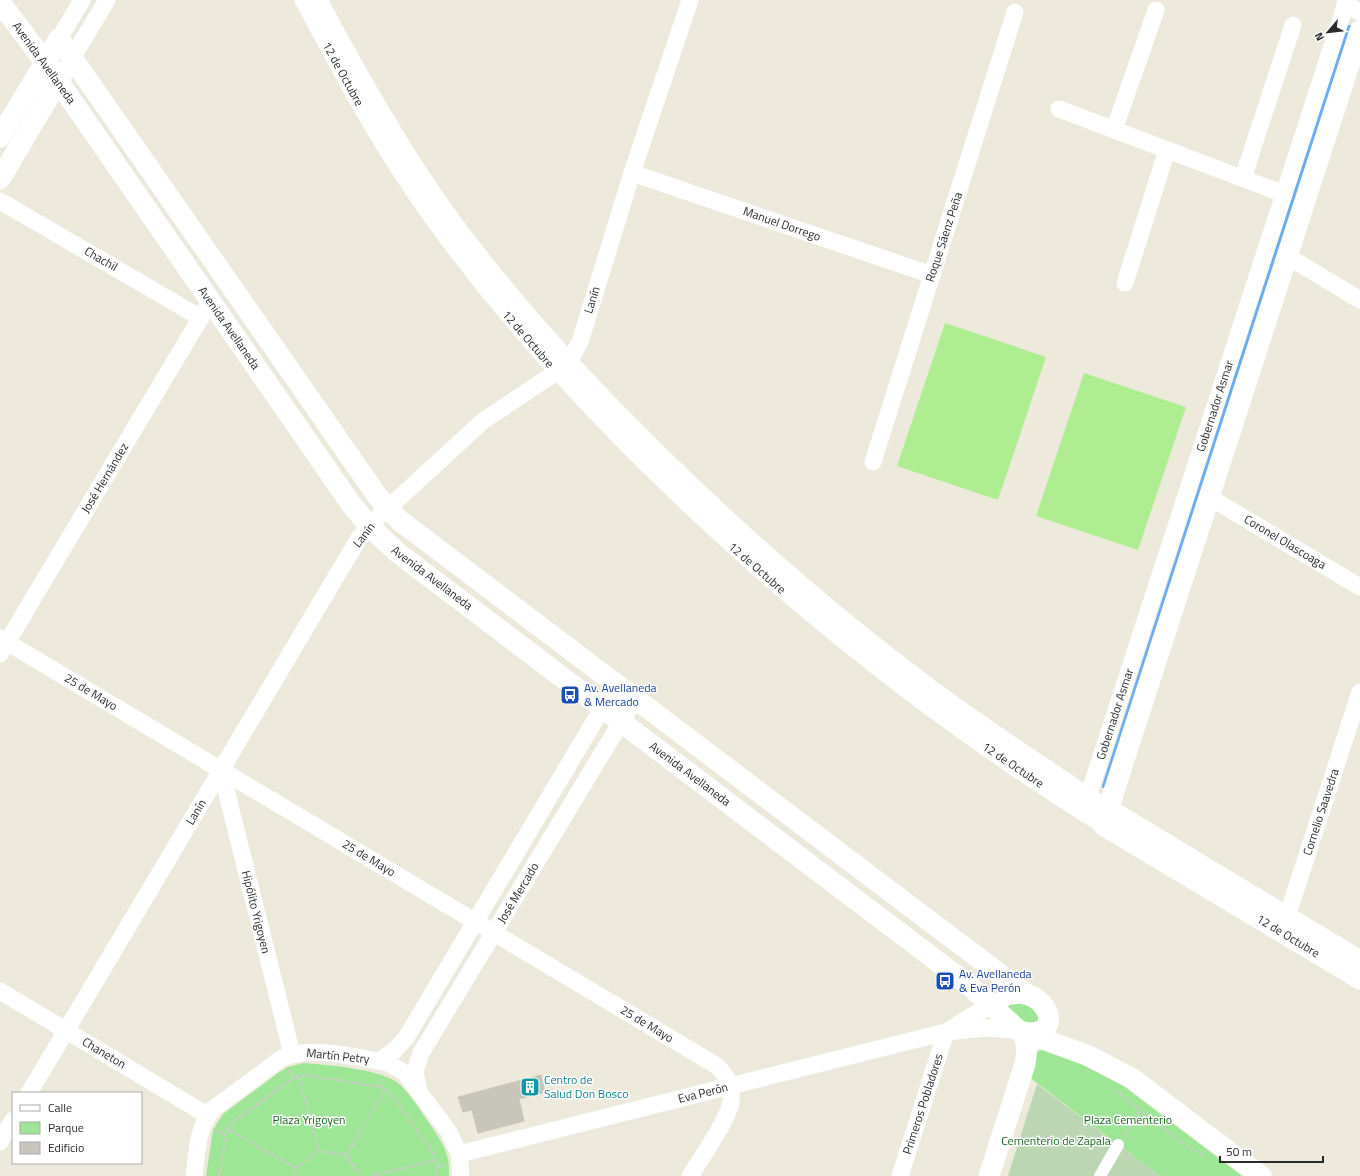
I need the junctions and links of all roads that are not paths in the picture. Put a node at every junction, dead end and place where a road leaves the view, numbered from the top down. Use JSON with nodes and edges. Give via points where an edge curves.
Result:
{"nodes":[{"id":1,"x":82,"y":0,"type":"edge"},
{"id":2,"x":107,"y":0,"type":"edge"},
{"id":3,"x":303,"y":0,"type":"edge"},
{"id":4,"x":319,"y":0,"type":"edge"},
{"id":5,"x":690,"y":0,"type":"edge"},
{"id":6,"x":0,"y":2,"type":"edge"},
{"id":7,"x":1346,"y":2,"type":"edge"},
{"id":8,"x":1156,"y":10,"type":"dead end"},
{"id":9,"x":1015,"y":12,"type":"dead end"},
{"id":10,"x":1360,"y":12,"type":"edge"},
{"id":11,"x":1293,"y":25,"type":"dead end"},
{"id":12,"x":1360,"y":31,"type":"edge"},
{"id":13,"x":58,"y":39,"type":"junction"},
{"id":14,"x":72,"y":58,"type":"junction"},
{"id":15,"x":45,"y":62,"type":"junction"},
{"id":16,"x":58,"y":81,"type":"junction"},
{"id":17,"x":1059,"y":109,"type":"dead end"},
{"id":18,"x":1114,"y":130,"type":"junction"},
{"id":19,"x":0,"y":137,"type":"edge"},
{"id":20,"x":1167,"y":150,"type":"junction"},
{"id":21,"x":632,"y":173,"type":"junction"},
{"id":22,"x":1243,"y":178,"type":"junction"},
{"id":23,"x":0,"y":179,"type":"edge"},
{"id":24,"x":1284,"y":194,"type":"junction"},
{"id":25,"x":0,"y":201,"type":"edge"},
{"id":26,"x":1287,"y":256,"type":"junction"},
{"id":27,"x":932,"y":275,"type":"junction"},
{"id":28,"x":1125,"y":283,"type":"dead end"},
{"id":29,"x":231,"y":287,"type":"junction"},
{"id":30,"x":1360,"y":300,"type":"edge"},
{"id":31,"x":206,"y":310,"type":"junction"},
{"id":32,"x":563,"y":367,"type":"junction"},
{"id":33,"x":873,"y":462,"type":"dead end"},
{"id":34,"x":1209,"y":496,"type":"junction"},
{"id":35,"x":388,"y":509,"type":"junction"},
{"id":36,"x":369,"y":526,"type":"junction"},
{"id":37,"x":1360,"y":586,"type":"edge"},
{"id":38,"x":2,"y":645,"type":"edge"},
{"id":39,"x":616,"y":685,"type":"junction"},
{"id":40,"x":1360,"y":692,"type":"edge"},
{"id":41,"x":635,"y":699,"type":"junction"},
{"id":42,"x":603,"y":708,"type":"junction"},
{"id":43,"x":621,"y":722,"type":"junction"},
{"id":44,"x":221,"y":770,"type":"junction"},
{"id":45,"x":1088,"y":796,"type":"junction"},
{"id":46,"x":1083,"y":812,"type":"junction"},
{"id":47,"x":1106,"y":817,"type":"junction"},
{"id":48,"x":476,"y":922,"type":"junction"},
{"id":49,"x":1284,"y":924,"type":"junction"},
{"id":50,"x":494,"y":933,"type":"junction"},
{"id":51,"x":1360,"y":961,"type":"edge"},
{"id":52,"x":1360,"y":979,"type":"edge"},
{"id":53,"x":0,"y":991,"type":"edge"},
{"id":54,"x":1018,"y":994,"type":"junction"},
{"id":55,"x":1013,"y":1023,"type":"junction"},
{"id":56,"x":66,"y":1030,"type":"junction"},
{"id":57,"x":946,"y":1032,"type":"junction"},
{"id":58,"x":292,"y":1054,"type":"junction"},
{"id":59,"x":381,"y":1068,"type":"junction"},
{"id":60,"x":730,"y":1086,"type":"junction"},
{"id":61,"x":419,"y":1091,"type":"junction"},
{"id":62,"x":30,"y":1092,"type":"edge"},
{"id":63,"x":12,"y":1122,"type":"edge"},
{"id":64,"x":210,"y":1123,"type":"junction"},
{"id":65,"x":0,"y":1142,"type":"edge"},
{"id":66,"x":1118,"y":1145,"type":"road end"},
{"id":67,"x":456,"y":1165,"type":"edge"},
{"id":68,"x":194,"y":1176,"type":"edge"},
{"id":69,"x":690,"y":1176,"type":"edge"},
{"id":70,"x":900,"y":1176,"type":"edge"},
{"id":71,"x":990,"y":1176,"type":"edge"},
{"id":72,"x":1100,"y":1176,"type":"edge"},
{"id":73,"x":1261,"y":1176,"type":"edge"}],
"edges":[{"from":1,"to":13,"type":"street"},
{"from":2,"to":14,"type":"street"},
{"from":3,"to":32,"type":"street","name":"12 de Octubre","via":[[366,115],[423,204],[499,306]]},
{"from":4,"to":32,"type":"street","name":"12 de Octubre","via":[[377,106],[434,194],[498,280],[538,328]]},
{"from":5,"to":21,"type":"street","name":"Lanín"},
{"from":6,"to":15,"type":"street","name":"Avenida Avellaneda"},
{"from":7,"to":10,"type":"street"},
{"from":7,"to":24,"type":"street","name":"Gobernador Asmar"},
{"from":8,"to":18,"type":"street"},
{"from":9,"to":27,"type":"street","name":"Roque Sáenz Peña"},
{"from":11,"to":22,"type":"street"},
{"from":12,"to":26,"type":"street","name":"Gobernador Asmar"},
{"from":13,"to":14,"type":"street","name":"Avenida Avellaneda"},
{"from":13,"to":15,"type":"street"},
{"from":14,"to":16,"type":"street"},
{"from":14,"to":29,"type":"street","name":"Avenida Avellaneda"},
{"from":15,"to":16,"type":"street","name":"Avenida Avellaneda"},
{"from":15,"to":19,"type":"street"},
{"from":16,"to":23,"type":"street"},
{"from":16,"to":31,"type":"street","name":"Avenida Avellaneda"},
{"from":17,"to":18,"type":"street"},
{"from":18,"to":20,"type":"street"},
{"from":20,"to":22,"type":"street"},
{"from":20,"to":28,"type":"street"},
{"from":21,"to":27,"type":"street","name":"Manuel Dorrego"},
{"from":21,"to":32,"type":"street","name":"Lanín","via":[[580,342]]},
{"from":22,"to":24,"type":"street"},
{"from":24,"to":45,"type":"street","name":"Gobernador Asmar"},
{"from":25,"to":31,"type":"street","name":"Chachil"},
{"from":26,"to":30,"type":"street"},
{"from":26,"to":34,"type":"street","name":"Gobernador Asmar"},
{"from":27,"to":33,"type":"street","name":"Roque Sáenz Peña"},
{"from":29,"to":31,"type":"street","name":"José Hernández","via":[[224,282],[213,284],[208,290]]},
{"from":29,"to":35,"type":"street","name":"Avenida Avellaneda"},
{"from":31,"to":36,"type":"street","name":"Avenida Avellaneda"},
{"from":31,"to":38,"type":"street","name":"José Hernández"},
{"from":32,"to":35,"type":"street","name":"Lanín","via":[[483,421]]},
{"from":32,"to":45,"type":"street","name":"12 de Octubre","via":[[614,410],[720,513],[789,575],[927,685]]},
{"from":32,"to":46,"type":"street","name":"12 de Octubre","via":[[618,436],[719,534],[796,602],[924,703]]},
{"from":34,"to":37,"type":"street","name":"Coronel Olascoaga"},
{"from":34,"to":47,"type":"street","name":"Gobernador Asmar"},
{"from":35,"to":36,"type":"street","name":"Lanín"},
{"from":35,"to":39,"type":"street","name":"Avenida Avellaneda","via":[[412,531]]},
{"from":36,"to":42,"type":"street","name":"Avenida Avellaneda","via":[[398,553]]},
{"from":36,"to":44,"type":"street","name":"Lanín","via":[[354,545]]},
{"from":38,"to":44,"type":"street","name":"25 de Mayo"},
{"from":39,"to":41,"type":"street","name":"Avenida Avellaneda"},
{"from":39,"to":42,"type":"street","name":"José Mercado"},
{"from":40,"to":49,"type":"street","name":"Cornelio Saavedra"},
{"from":41,"to":43,"type":"street","name":"José Mercado"},
{"from":41,"to":54,"type":"street","name":"Avenida Avellaneda"},
{"from":42,"to":43,"type":"street","name":"Avenida Avellaneda"},
{"from":42,"to":48,"type":"street","name":"José Mercado"},
{"from":43,"to":50,"type":"street","name":"José Mercado"},
{"from":43,"to":55,"type":"street","name":"Avenida Avellaneda","via":[[970,986]]},
{"from":44,"to":48,"type":"street","name":"25 de Mayo"},
{"from":44,"to":56,"type":"street","name":"Lanín"},
{"from":44,"to":58,"type":"street","name":"Hipólito Yrigoyen"},
{"from":45,"to":46,"type":"street","name":"Gobernador Asmar"},
{"from":45,"to":47,"type":"street","name":"12 de Octubre"},
{"from":46,"to":47,"type":"street","name":"12 de Octubre"},
{"from":47,"to":49,"type":"street","name":"12 de Octubre"},
{"from":48,"to":50,"type":"street","name":"25 de Mayo"},
{"from":48,"to":59,"type":"street","name":"José Mercado","via":[[406,1038]]},
{"from":49,"to":51,"type":"street","name":"12 de Octubre"},
{"from":49,"to":52,"type":"street","name":"12 de Octubre"},
{"from":50,"to":60,"type":"street","name":"25 de Mayo","via":[[710,1062],[721,1070]]},
{"from":50,"to":61,"type":"street","name":"José Mercado","via":[[418,1059],[415,1072]]},
{"from":53,"to":56,"type":"street","name":"Chaneton"},
{"from":54,"to":55,"type":"street","via":[[1002,1003],[1001,1008]]},
{"from":54,"to":55,"type":"street","name":"Avenida Avellaneda","via":[[1042,1002],[1049,1016],[1046,1026],[1039,1031]]},
{"from":55,"to":57,"type":"street","name":"Eva Perón"},
{"from":55,"to":57,"type":"street","name":"Eva Perón"},
{"from":55,"to":71,"type":"street","via":[[1027,1050],[1025,1064]]},
{"from":55,"to":73,"type":"street","name":"Avenida Avellaneda","via":[[1089,1056],[1133,1079]]},
{"from":56,"to":62,"type":"street","name":"Lanín"},
{"from":56,"to":64,"type":"street","name":"Chaneton"},
{"from":57,"to":60,"type":"street","name":"Eva Perón"},
{"from":57,"to":70,"type":"street","name":"Primeros Pobladores"},
{"from":58,"to":59,"type":"street","name":"Martín Petry","via":[[312,1052]]},
{"from":58,"to":64,"type":"street","name":"Martín Petry","via":[[282,1058],[222,1100]]},
{"from":59,"to":61,"type":"street","name":"Martín Petry","via":[[388,1063],[405,1073]]},
{"from":60,"to":67,"type":"street","name":"Eva Perón"},
{"from":60,"to":69,"type":"street","via":[[729,1110]]},
{"from":61,"to":67,"type":"street","name":"Martín Petry","via":[[449,1132]]},
{"from":63,"to":65,"type":"street"},
{"from":64,"to":68,"type":"street","name":"Martín Petry","via":[[200,1133]]},
{"from":66,"to":72,"type":"street"}]}
